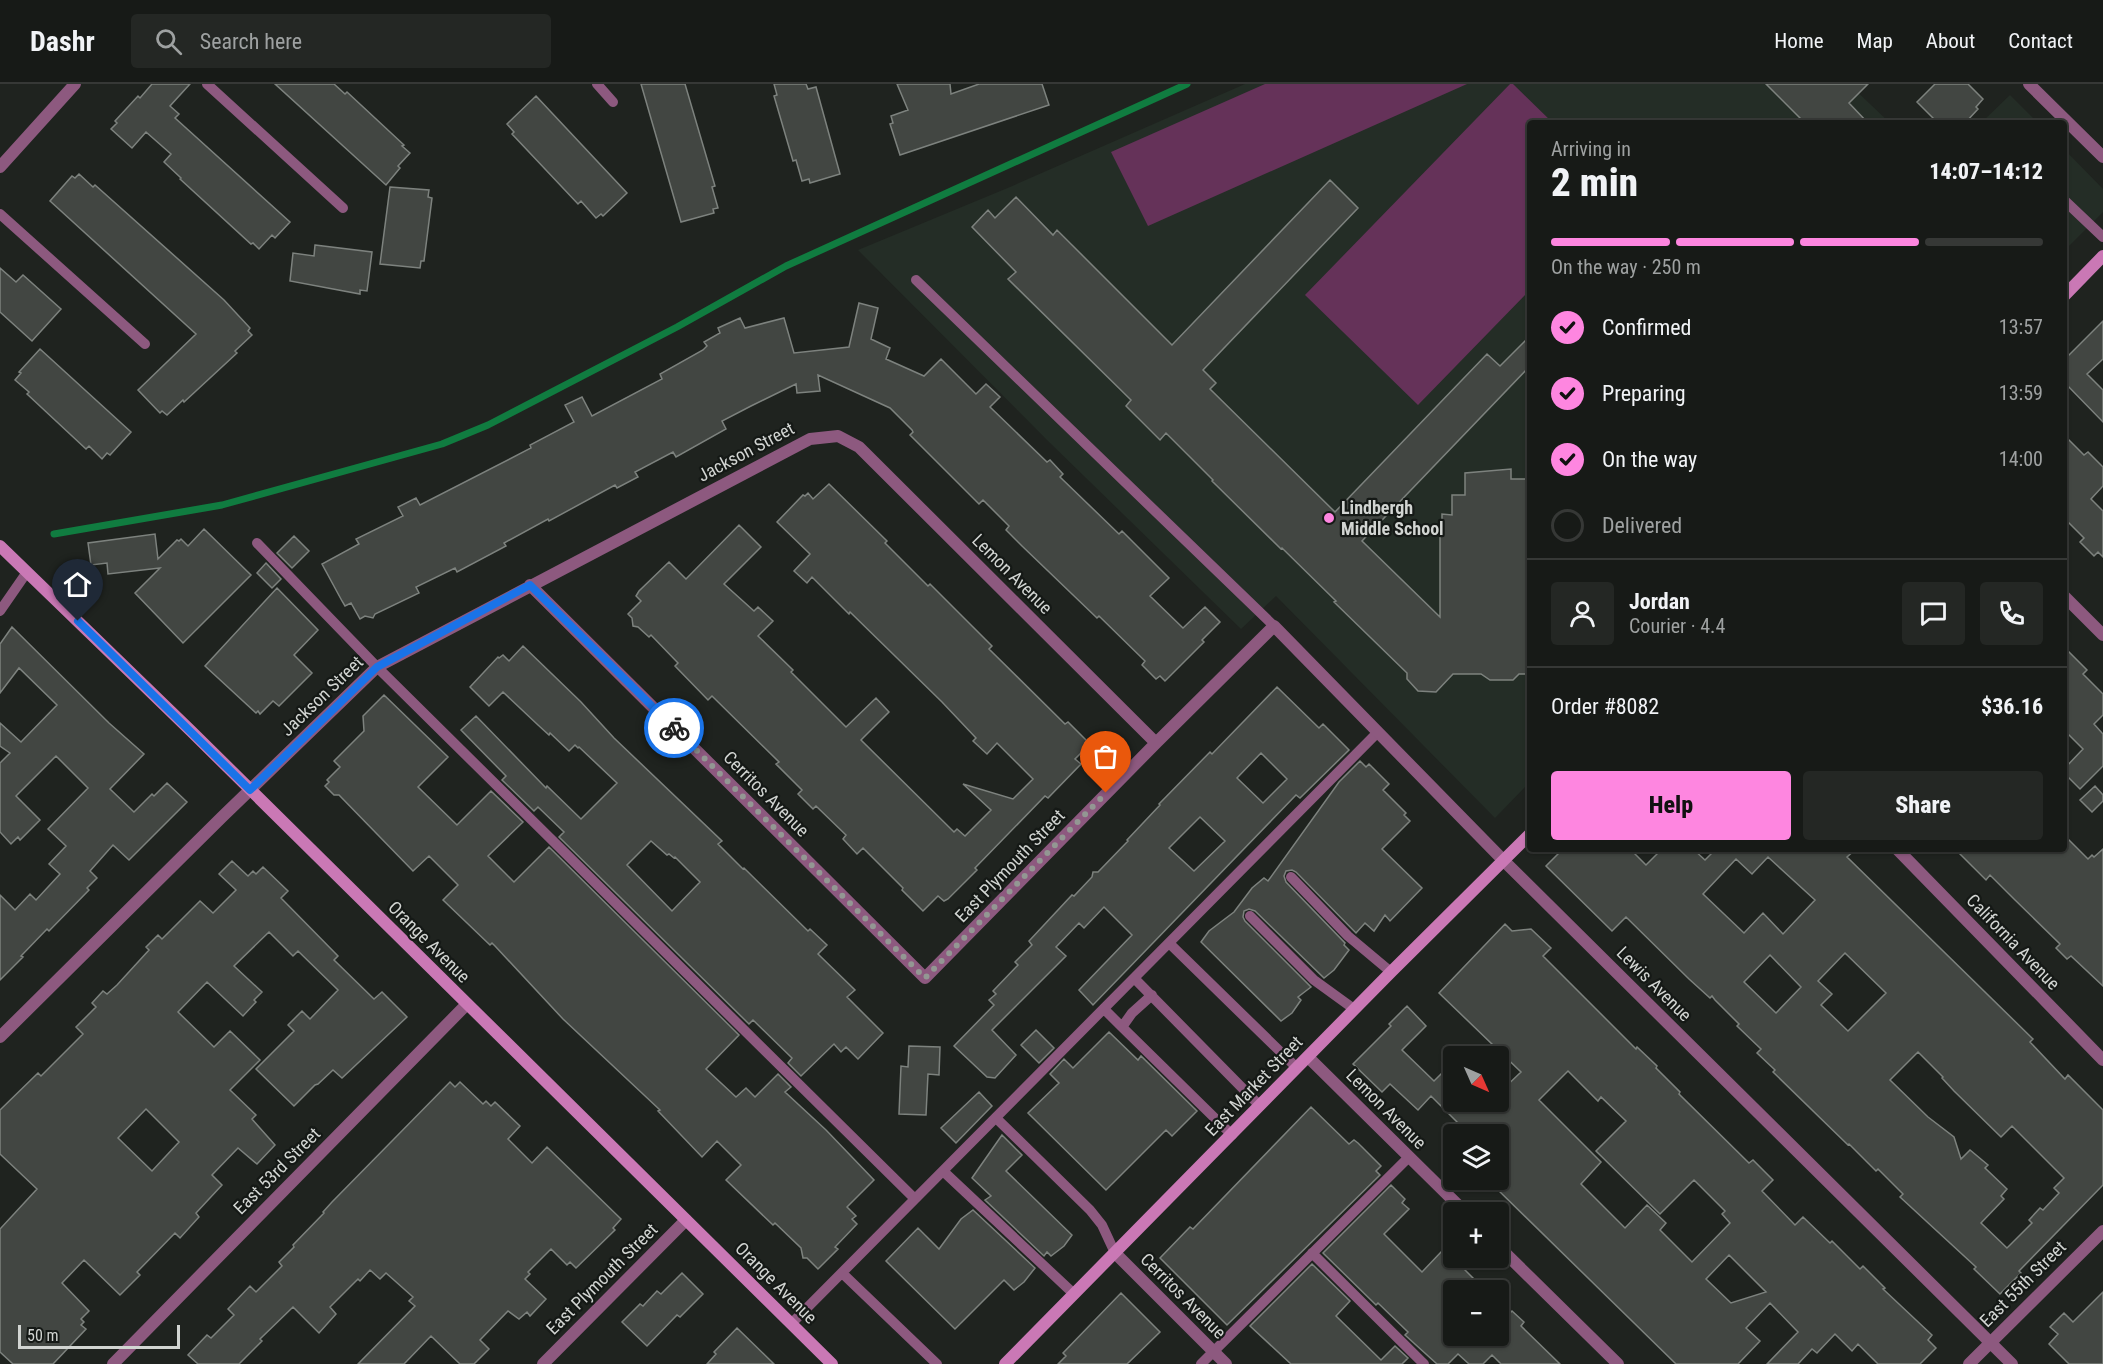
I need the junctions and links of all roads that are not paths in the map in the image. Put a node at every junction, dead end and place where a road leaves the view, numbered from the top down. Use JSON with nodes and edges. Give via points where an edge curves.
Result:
{"nodes":[{"id":1,"x":75,"y":84,"type":"edge"},
{"id":2,"x":207,"y":84,"type":"edge"},
{"id":3,"x":597,"y":84,"type":"edge"},
{"id":4,"x":2029,"y":84,"type":"edge"},
{"id":5,"x":613,"y":102,"type":"dead end"},
{"id":6,"x":2065,"y":120,"type":"edge"},
{"id":7,"x":2067,"y":122,"type":"edge"},
{"id":8,"x":2103,"y":158,"type":"edge"},
{"id":9,"x":0,"y":167,"type":"edge"},
{"id":10,"x":2067,"y":203,"type":"edge"},
{"id":11,"x":344,"y":208,"type":"dead end"},
{"id":12,"x":0,"y":214,"type":"edge"},
{"id":13,"x":2103,"y":237,"type":"edge"},
{"id":14,"x":2103,"y":256,"type":"edge"},
{"id":15,"x":916,"y":280,"type":"dead end"},
{"id":16,"x":2067,"y":293,"type":"edge"},
{"id":17,"x":145,"y":344,"type":"dead end"},
{"id":18,"x":838,"y":436,"type":"joint"},
{"id":19,"x":257,"y":543,"type":"dead end"},
{"id":20,"x":0,"y":546,"type":"edge"},
{"id":21,"x":27,"y":572,"type":"junction"},
{"id":22,"x":530,"y":585,"type":"junction"},
{"id":23,"x":2067,"y":599,"type":"edge"},
{"id":24,"x":0,"y":611,"type":"edge"},
{"id":25,"x":1274,"y":626,"type":"junction"},
{"id":26,"x":2103,"y":635,"type":"edge"},
{"id":27,"x":377,"y":667,"type":"junction"},
{"id":28,"x":1378,"y":732,"type":"junction"},
{"id":29,"x":1156,"y":743,"type":"junction"},
{"id":30,"x":250,"y":790,"type":"junction"},
{"id":31,"x":1527,"y":837,"type":"edge"},
{"id":32,"x":1900,"y":852,"type":"edge"},
{"id":33,"x":1504,"y":861,"type":"junction"},
{"id":34,"x":1291,"y":877,"type":"dead end"},
{"id":35,"x":1250,"y":916,"type":"dead end"},
{"id":36,"x":1169,"y":943,"type":"junction"},
{"id":37,"x":1391,"y":972,"type":"junction"},
{"id":38,"x":925,"y":978,"type":"joint"},
{"id":39,"x":1134,"y":978,"type":"junction"},
{"id":40,"x":1152,"y":995,"type":"junction"},
{"id":41,"x":467,"y":1004,"type":"junction"},
{"id":42,"x":1104,"y":1009,"type":"junction"},
{"id":43,"x":1354,"y":1009,"type":"junction"},
{"id":44,"x":1122,"y":1027,"type":"junction"},
{"id":45,"x":1,"y":1035,"type":"edge"},
{"id":46,"x":1308,"y":1057,"type":"junction"},
{"id":47,"x":2103,"y":1060,"type":"edge"},
{"id":48,"x":1297,"y":1068,"type":"junction"},
{"id":49,"x":1260,"y":1106,"type":"junction"},
{"id":50,"x":996,"y":1118,"type":"junction"},
{"id":51,"x":1232,"y":1135,"type":"junction"},
{"id":52,"x":1409,"y":1157,"type":"junction"},
{"id":53,"x":943,"y":1171,"type":"junction"},
{"id":54,"x":915,"y":1199,"type":"junction"},
{"id":55,"x":1454,"y":1202,"type":"edge"},
{"id":56,"x":686,"y":1220,"type":"junction"},
{"id":57,"x":2103,"y":1231,"type":"edge"},
{"id":58,"x":1115,"y":1253,"type":"junction"},
{"id":59,"x":1312,"y":1253,"type":"junction"},
{"id":60,"x":1509,"y":1257,"type":"edge"},
{"id":61,"x":842,"y":1273,"type":"junction"},
{"id":62,"x":1074,"y":1294,"type":"junction"},
{"id":63,"x":791,"y":1324,"type":"junction"},
{"id":64,"x":1990,"y":1343,"type":"junction"},
{"id":65,"x":1214,"y":1351,"type":"junction"},
{"id":66,"x":113,"y":1364,"type":"edge"},
{"id":67,"x":543,"y":1364,"type":"edge"},
{"id":68,"x":832,"y":1364,"type":"edge"},
{"id":69,"x":937,"y":1364,"type":"edge"},
{"id":70,"x":1005,"y":1364,"type":"edge"},
{"id":71,"x":1201,"y":1364,"type":"edge"},
{"id":72,"x":1226,"y":1364,"type":"edge"},
{"id":73,"x":1424,"y":1364,"type":"edge"},
{"id":74,"x":1618,"y":1364,"type":"edge"},
{"id":75,"x":1969,"y":1364,"type":"edge"},
{"id":76,"x":2012,"y":1364,"type":"edge"}],
"edges":[{"from":1,"to":9,"type":"street"},
{"from":2,"to":11,"type":"lane"},
{"from":3,"to":5,"type":"lane"},
{"from":4,"to":6,"type":"street"},
{"from":7,"to":8,"type":"street"},
{"from":10,"to":13,"type":"lane"},
{"from":12,"to":17,"type":"lane"},
{"from":14,"to":16,"type":"street"},
{"from":15,"to":25,"type":"lane"},
{"from":18,"to":22,"type":"street","name":"Jackson Street","via":[[810,439]]},
{"from":18,"to":29,"type":"street","name":"Lemon Avenue","via":[[859,447]]},
{"from":19,"to":27,"type":"lane"},
{"from":20,"to":21,"type":"street","name":"Orange Avenue"},
{"from":21,"to":24,"type":"lane"},
{"from":21,"to":30,"type":"street","name":"Orange Avenue"},
{"from":22,"to":27,"type":"street","name":"Jackson Street"},
{"from":22,"to":38,"type":"street","name":"Cerritos Avenue"},
{"from":23,"to":26,"type":"street"},
{"from":25,"to":28,"type":"street","name":"Lewis Avenue"},
{"from":25,"to":29,"type":"street","name":"East Plymouth Street"},
{"from":27,"to":30,"type":"street","name":"Jackson Street"},
{"from":27,"to":54,"type":"lane"},
{"from":28,"to":33,"type":"street","name":"Lewis Avenue"},
{"from":28,"to":36,"type":"lane"},
{"from":29,"to":38,"type":"street","name":"East Plymouth Street"},
{"from":30,"to":41,"type":"street","name":"Orange Avenue"},
{"from":30,"to":45,"type":"street","name":"Jackson Street"},
{"from":31,"to":33,"type":"street","name":"East Market Street"},
{"from":32,"to":47,"type":"street","name":"California Avenue"},
{"from":33,"to":37,"type":"street","name":"East Market Street"},
{"from":33,"to":64,"type":"street","name":"Lewis Avenue"},
{"from":34,"to":37,"type":"lane","via":[[1348,936]]},
{"from":35,"to":43,"type":"lane","via":[[1314,980]]},
{"from":36,"to":39,"type":"lane"},
{"from":36,"to":48,"type":"lane"},
{"from":37,"to":43,"type":"street","name":"East Market Street"},
{"from":39,"to":40,"type":"lane"},
{"from":39,"to":42,"type":"lane"},
{"from":40,"to":44,"type":"lane"},
{"from":40,"to":49,"type":"lane"},
{"from":41,"to":56,"type":"street","name":"Orange Avenue"},
{"from":41,"to":66,"type":"street","name":"East 53rd Street"},
{"from":42,"to":44,"type":"lane"},
{"from":42,"to":50,"type":"lane"},
{"from":43,"to":46,"type":"street","name":"East Market Street"},
{"from":44,"to":51,"type":"lane"},
{"from":46,"to":48,"type":"street","name":"East Market Street"},
{"from":46,"to":52,"type":"street","name":"Lemon Avenue"},
{"from":48,"to":49,"type":"street","name":"East Market Street"},
{"from":49,"to":51,"type":"street","name":"East Market Street"},
{"from":50,"to":53,"type":"lane"},
{"from":50,"to":58,"type":"lane","via":[[1090,1210]]},
{"from":51,"to":58,"type":"street","name":"East Market Street"},
{"from":52,"to":55,"type":"street","name":"Lemon Avenue"},
{"from":52,"to":59,"type":"lane"},
{"from":53,"to":54,"type":"lane"},
{"from":53,"to":62,"type":"lane"},
{"from":54,"to":61,"type":"lane"},
{"from":56,"to":63,"type":"street","name":"Orange Avenue"},
{"from":56,"to":67,"type":"street","name":"East Plymouth Street"},
{"from":57,"to":64,"type":"street","name":"East 55th Street"},
{"from":58,"to":62,"type":"street","name":"East Market Street"},
{"from":58,"to":65,"type":"street","name":"Cerritos Avenue"},
{"from":59,"to":65,"type":"lane"},
{"from":59,"to":73,"type":"lane"},
{"from":60,"to":74,"type":"street"},
{"from":61,"to":63,"type":"lane"},
{"from":61,"to":69,"type":"lane"},
{"from":62,"to":70,"type":"street","name":"East Market Street"},
{"from":63,"to":68,"type":"street","name":"Orange Avenue"},
{"from":64,"to":75,"type":"street","name":"East 55th Street"},
{"from":64,"to":76,"type":"street","name":"Lewis Avenue"},
{"from":65,"to":71,"type":"lane"},
{"from":65,"to":72,"type":"street","name":"Cerritos Avenue"}]}
